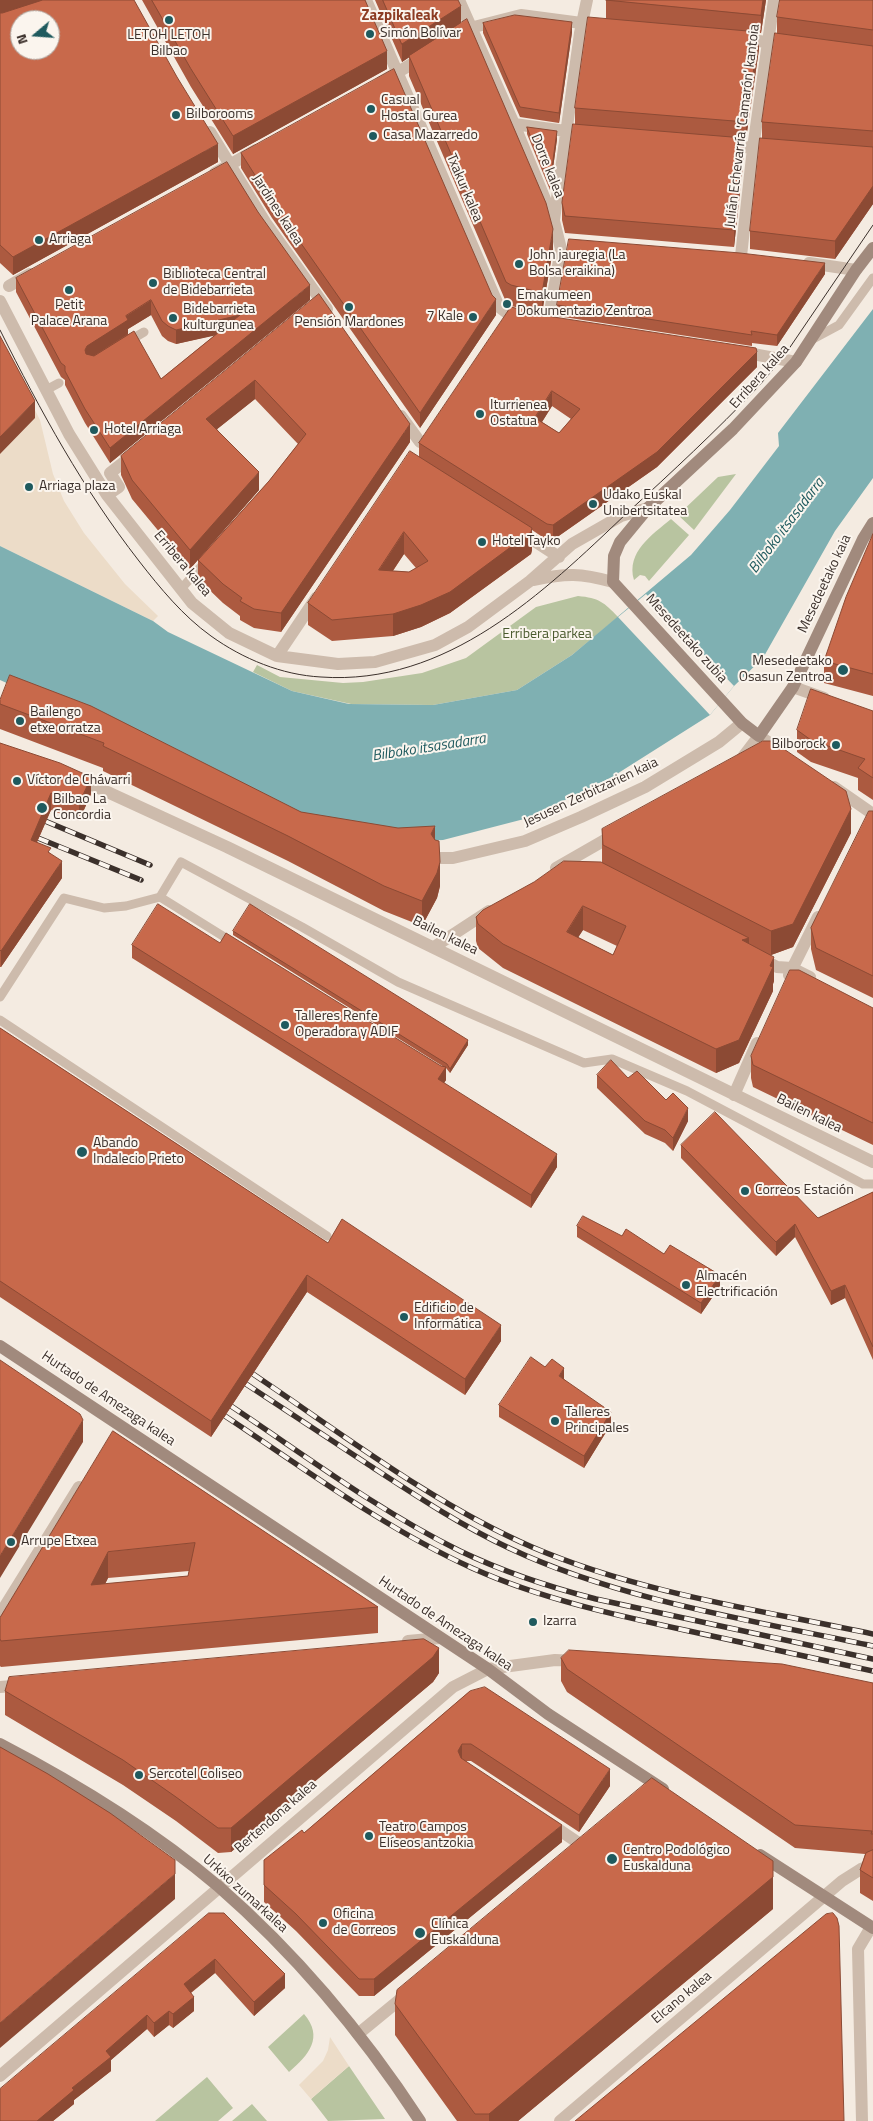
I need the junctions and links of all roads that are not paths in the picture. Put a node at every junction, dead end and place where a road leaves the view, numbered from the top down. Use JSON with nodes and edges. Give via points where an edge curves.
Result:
{"nodes":[{"id":1,"x":366,"y":0,"type":"edge"},
{"id":2,"x":459,"y":0,"type":"edge"},
{"id":3,"x":586,"y":0,"type":"edge"},
{"id":4,"x":774,"y":0,"type":"edge"},
{"id":5,"x":582,"y":24,"type":"junction"},
{"id":6,"x":608,"y":27,"type":"edge"},
{"id":7,"x":470,"y":28,"type":"junction"},
{"id":8,"x":730,"y":38,"type":"edge"},
{"id":9,"x":769,"y":42,"type":"junction"},
{"id":10,"x":446,"y":44,"type":"edge"},
{"id":11,"x":807,"y":47,"type":"edge"},
{"id":12,"x":429,"y":54,"type":"edge"},
{"id":13,"x":398,"y":72,"type":"junction"},
{"id":14,"x":372,"y":86,"type":"edge"},
{"id":15,"x":204,"y":124,"type":"edge"},
{"id":16,"x":514,"y":124,"type":"junction"},
{"id":17,"x":566,"y":132,"type":"junction"},
{"id":18,"x":605,"y":135,"type":"edge"},
{"id":19,"x":270,"y":142,"type":"edge"},
{"id":20,"x":714,"y":144,"type":"edge"},
{"id":21,"x":753,"y":148,"type":"junction"},
{"id":22,"x":790,"y":151,"type":"edge"},
{"id":23,"x":231,"y":164,"type":"junction"},
{"id":24,"x":204,"y":178,"type":"edge"},
{"id":25,"x":554,"y":221,"type":"junction"},
{"id":26,"x":873,"y":248,"type":"edge"},
{"id":27,"x":741,"y":256,"type":"edge"},
{"id":28,"x":801,"y":262,"type":"edge"},
{"id":29,"x":39,"y":269,"type":"edge"},
{"id":30,"x":856,"y":270,"type":"junction"},
{"id":31,"x":873,"y":278,"type":"edge"},
{"id":32,"x":9,"y":286,"type":"dead end"},
{"id":33,"x":0,"y":302,"type":"edge"},
{"id":34,"x":332,"y":317,"type":"edge"},
{"id":35,"x":544,"y":322,"type":"joint"},
{"id":36,"x":144,"y":332,"type":"dead end"},
{"id":37,"x":811,"y":341,"type":"junction"},
{"id":38,"x":122,"y":346,"type":"edge"},
{"id":39,"x":729,"y":350,"type":"edge"},
{"id":40,"x":796,"y":362,"type":"junction"},
{"id":41,"x":59,"y":383,"type":"dead end"},
{"id":42,"x":46,"y":390,"type":"junction"},
{"id":43,"x":392,"y":403,"type":"edge"},
{"id":44,"x":145,"y":445,"type":"edge"},
{"id":45,"x":412,"y":455,"type":"edge"},
{"id":46,"x":107,"y":494,"type":"junction"},
{"id":47,"x":648,"y":508,"type":"junction"},
{"id":48,"x":873,"y":523,"type":"edge"},
{"id":49,"x":509,"y":525,"type":"edge"},
{"id":50,"x":210,"y":556,"type":"edge"},
{"id":51,"x":559,"y":557,"type":"junction"},
{"id":52,"x":530,"y":581,"type":"junction"},
{"id":53,"x":613,"y":582,"type":"junction"},
{"id":54,"x":325,"y":585,"type":"edge"},
{"id":55,"x":181,"y":589,"type":"junction"},
{"id":56,"x":277,"y":656,"type":"junction"},
{"id":57,"x":793,"y":687,"type":"junction"},
{"id":58,"x":832,"y":700,"type":"edge"},
{"id":59,"x":742,"y":723,"type":"junction"},
{"id":60,"x":759,"y":736,"type":"junction"},
{"id":61,"x":791,"y":758,"type":"edge"},
{"id":62,"x":731,"y":766,"type":"edge"},
{"id":63,"x":62,"y":771,"type":"edge"},
{"id":64,"x":823,"y":779,"type":"edge"},
{"id":65,"x":872,"y":813,"type":"edge"},
{"id":66,"x":865,"y":825,"type":"edge"},
{"id":67,"x":629,"y":826,"type":"edge"},
{"id":68,"x":439,"y":858,"type":"edge"},
{"id":69,"x":572,"y":859,"type":"junction"},
{"id":70,"x":584,"y":868,"type":"edge"},
{"id":71,"x":543,"y":877,"type":"edge"},
{"id":72,"x":160,"y":897,"type":"junction"},
{"id":73,"x":502,"y":902,"type":"edge"},
{"id":74,"x":823,"y":906,"type":"edge"},
{"id":75,"x":434,"y":947,"type":"junction"},
{"id":76,"x":243,"y":950,"type":"edge"},
{"id":77,"x":751,"y":953,"type":"edge"},
{"id":78,"x":792,"y":968,"type":"junction"},
{"id":79,"x":784,"y":984,"type":"edge"},
{"id":80,"x":824,"y":984,"type":"edge"},
{"id":81,"x":0,"y":997,"type":"edge"},
{"id":82,"x":0,"y":1020,"type":"edge"},
{"id":83,"x":761,"y":1036,"type":"edge"},
{"id":84,"x":734,"y":1095,"type":"junction"},
{"id":85,"x":873,"y":1162,"type":"edge"},
{"id":86,"x":873,"y":1184,"type":"edge"},
{"id":87,"x":327,"y":1236,"type":"dead end"},
{"id":88,"x":0,"y":1346,"type":"edge"},
{"id":89,"x":87,"y":1475,"type":"edge"},
{"id":90,"x":0,"y":1614,"type":"edge"},
{"id":91,"x":440,"y":1638,"type":"junction"},
{"id":92,"x":390,"y":1643,"type":"edge"},
{"id":93,"x":595,"y":1662,"type":"edge"},
{"id":94,"x":488,"y":1669,"type":"junction"},
{"id":95,"x":39,"y":1683,"type":"edge"},
{"id":96,"x":0,"y":1687,"type":"edge"},
{"id":97,"x":0,"y":1744,"type":"edge"},
{"id":98,"x":678,"y":1799,"type":"edge"},
{"id":99,"x":541,"y":1818,"type":"edge"},
{"id":100,"x":583,"y":1846,"type":"edge"},
{"id":101,"x":751,"y":1848,"type":"edge"},
{"id":102,"x":873,"y":1865,"type":"edge"},
{"id":103,"x":219,"y":1887,"type":"junction"},
{"id":104,"x":823,"y":1897,"type":"junction"},
{"id":105,"x":872,"y":1928,"type":"edge"},
{"id":106,"x":414,"y":1987,"type":"edge"},
{"id":107,"x":358,"y":2034,"type":"junction"},
{"id":108,"x":0,"y":2076,"type":"edge"},
{"id":109,"x":420,"y":2121,"type":"edge"},
{"id":110,"x":560,"y":2121,"type":"edge"},
{"id":111,"x":862,"y":2121,"type":"edge"}],
"edges":[{"from":1,"to":13,"type":"street","name":"Txakur kalea"},
{"from":2,"to":7,"type":"street","name":"Dorre kalea"},
{"from":3,"to":5,"type":"street"},
{"from":4,"to":9,"type":"street","name":"Julián Echevarría 'Camarón' kantoia"},
{"from":5,"to":6,"type":"street"},
{"from":5,"to":7,"type":"street","via":[[521,15]]},
{"from":5,"to":17,"type":"street"},
{"from":7,"to":10,"type":"street"},
{"from":7,"to":16,"type":"street","name":"Dorre kalea"},
{"from":8,"to":9,"type":"street"},
{"from":9,"to":11,"type":"street"},
{"from":9,"to":21,"type":"street","name":"Julián Echevarría 'Camarón' kantoia"},
{"from":12,"to":13,"type":"street"},
{"from":13,"to":14,"type":"street"},
{"from":13,"to":35,"type":"street","name":"Txakur kalea","via":[[504,317]]},
{"from":15,"to":23,"type":"street","name":"Jardines kalea"},
{"from":16,"to":17,"type":"street"},
{"from":16,"to":25,"type":"street","name":"Dorre kalea"},
{"from":17,"to":18,"type":"street"},
{"from":17,"to":25,"type":"street"},
{"from":19,"to":23,"type":"street"},
{"from":20,"to":21,"type":"street"},
{"from":21,"to":22,"type":"street"},
{"from":21,"to":27,"type":"street","name":"Julián Echevarría 'Camarón' kantoia"},
{"from":23,"to":24,"type":"street"},
{"from":23,"to":34,"type":"street","name":"Jardines kalea","via":[[317,304]]},
{"from":25,"to":35,"type":"street","name":"Dorre kalea","via":[[564,241]]},
{"from":26,"to":30,"type":"street","name":"Erribera kalea"},
{"from":28,"to":30,"type":"street"},
{"from":29,"to":32,"type":"street"},
{"from":30,"to":37,"type":"street","name":"Erribera kalea"},
{"from":31,"to":37,"type":"lane","via":[[839,325]]},
{"from":33,"to":42,"type":"street","name":"Erribera kalea"},
{"from":36,"to":38,"type":"lane"},
{"from":37,"to":40,"type":"street","name":"Erribera kalea"},
{"from":39,"to":40,"type":"street"},
{"from":40,"to":47,"type":"street","name":"Erribera kalea","via":[[733,429]]},
{"from":41,"to":42,"type":"lane"},
{"from":42,"to":46,"type":"street","name":"Erribera kalea"},
{"from":43,"to":45,"type":"street","via":[[423,438]]},
{"from":44,"to":46,"type":"street","via":[[110,473],[119,487]]},
{"from":46,"to":55,"type":"street","name":"Erribera kalea"},
{"from":47,"to":51,"type":"street","name":"Erribera kalea","via":[[621,516],[572,544]]},
{"from":47,"to":53,"type":"street","name":"Erribera kalea","via":[[620,542],[614,556]]},
{"from":48,"to":57,"type":"street","name":"Mesedeetako kaia"},
{"from":49,"to":51,"type":"street"},
{"from":50,"to":55,"type":"lane"},
{"from":51,"to":52,"type":"street","name":"Erribera kalea"},
{"from":52,"to":53,"type":"street","name":"Erribera kalea","via":[[585,574]]},
{"from":52,"to":56,"type":"street","name":"Erribera kalea","via":[[468,627],[435,645],[408,654],[375,662],[338,664]]},
{"from":53,"to":59,"type":"street","name":"Mesedeetako zubia"},
{"from":54,"to":56,"type":"street"},
{"from":55,"to":56,"type":"street","name":"Erribera kalea","via":[[192,603],[229,633]]},
{"from":57,"to":58,"type":"street"},
{"from":57,"to":60,"type":"street","name":"Mesedeetako kaia"},
{"from":59,"to":60,"type":"street","name":"Mesedeetako zubia"},
{"from":59,"to":68,"type":"street","name":"Jesusen Zerbitzarien kaia","via":[[719,742],[645,786],[581,817],[525,841],[452,858]]},
{"from":60,"to":61,"type":"street"},
{"from":60,"to":62,"type":"street","via":[[740,761]]},
{"from":63,"to":75,"type":"street","name":"Bailen kalea"},
{"from":64,"to":65,"type":"street"},
{"from":65,"to":66,"type":"street"},
{"from":67,"to":69,"type":"street"},
{"from":69,"to":70,"type":"street"},
{"from":69,"to":71,"type":"street"},
{"from":72,"to":76,"type":"lane"},
{"from":72,"to":81,"type":"lane","via":[[104,908],[64,898]]},
{"from":72,"to":86,"type":"lane","via":[[181,862],[398,982],[584,1063],[612,1059],[687,1091],[863,1184]]},
{"from":73,"to":75,"type":"street"},
{"from":74,"to":78,"type":"street"},
{"from":75,"to":84,"type":"street","name":"Bailen kalea"},
{"from":77,"to":78,"type":"street","via":[[777,967]]},
{"from":78,"to":79,"type":"street"},
{"from":78,"to":80,"type":"street"},
{"from":82,"to":87,"type":"lane"},
{"from":83,"to":84,"type":"street"},
{"from":84,"to":85,"type":"street","name":"Bailen kalea"},
{"from":88,"to":91,"type":"street","name":"Hurtado de Amezaga kalea","via":[[116,1429]]},
{"from":89,"to":90,"type":"street"},
{"from":91,"to":92,"type":"street"},
{"from":91,"to":94,"type":"street","name":"Hurtado de Amezaga kalea"},
{"from":93,"to":94,"type":"street","name":"Bertendona kalea","via":[[555,1660]]},
{"from":94,"to":98,"type":"street","name":"Hurtado de Amezaga kalea","via":[[651,1786]]},
{"from":94,"to":103,"type":"street","name":"Bertendona kalea","via":[[453,1687]]},
{"from":95,"to":96,"type":"street"},
{"from":97,"to":103,"type":"street","name":"Urkixo zumarkalea","via":[[76,1785],[140,1827]]},
{"from":99,"to":100,"type":"street"},
{"from":101,"to":104,"type":"street"},
{"from":102,"to":104,"type":"street","name":"Elcano kalea","via":[[842,1881]]},
{"from":103,"to":107,"type":"street","name":"Urkixo zumarkalea","via":[[286,1952]]},
{"from":103,"to":108,"type":"street","name":"Bertendona kalea"},
{"from":104,"to":105,"type":"street"},
{"from":104,"to":110,"type":"street","name":"Elcano kalea"},
{"from":105,"to":111,"type":"street","via":[[858,1949]]},
{"from":106,"to":107,"type":"street"},
{"from":107,"to":109,"type":"street","name":"Urkixo zumarkalea"}]}
